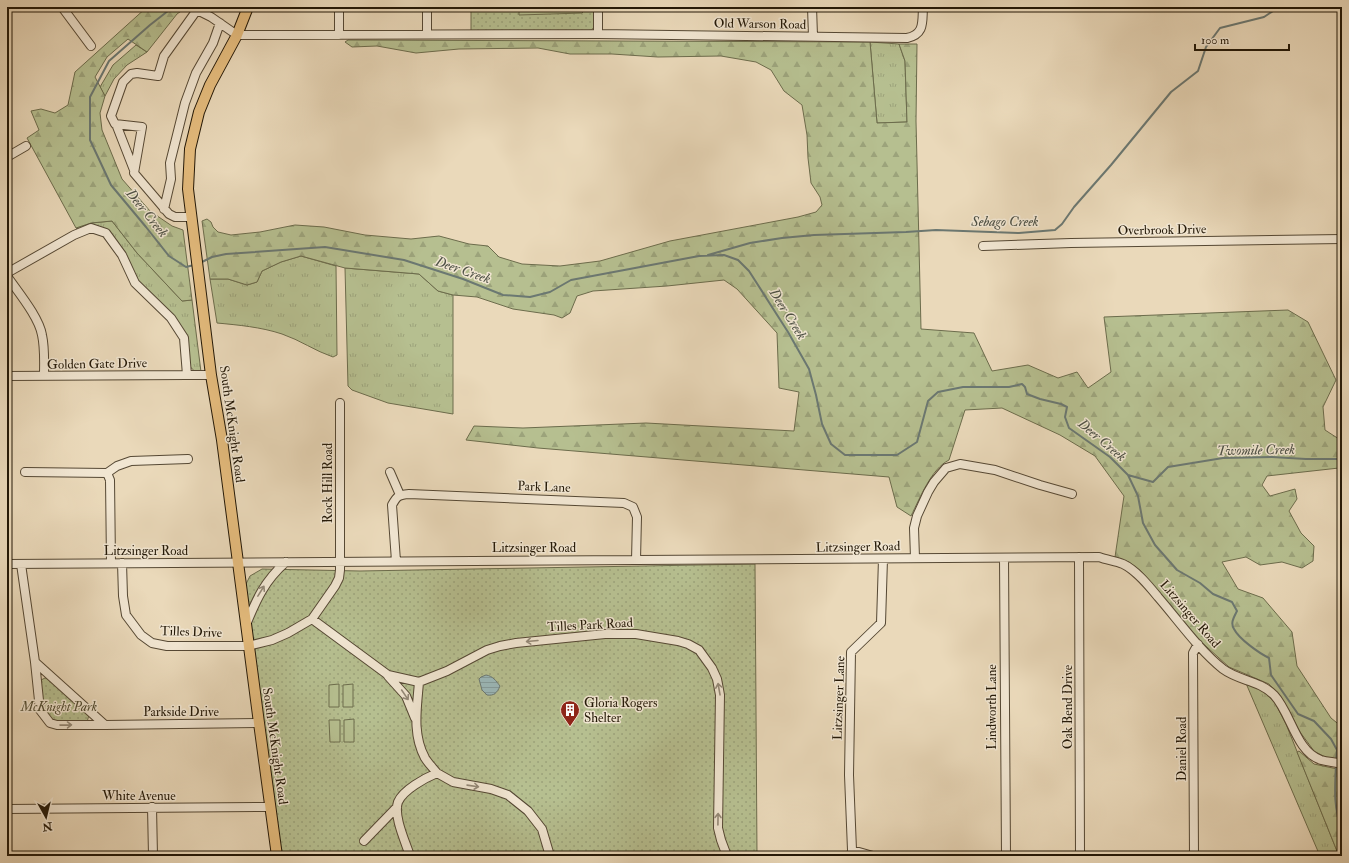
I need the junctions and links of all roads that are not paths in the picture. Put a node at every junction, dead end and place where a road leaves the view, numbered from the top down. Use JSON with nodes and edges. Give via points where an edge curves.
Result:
{"nodes":[{"id":1,"x":62,"y":7,"type":"edge"},
{"id":2,"x":248,"y":7,"type":"edge"},
{"id":3,"x":339,"y":7,"type":"edge"},
{"id":4,"x":427,"y":7,"type":"edge"},
{"id":5,"x":598,"y":7,"type":"edge"},
{"id":6,"x":812,"y":7,"type":"edge"},
{"id":7,"x":923,"y":7,"type":"edge"},
{"id":8,"x":220,"y":22,"type":"junction"},
{"id":9,"x":237,"y":34,"type":"junction"},
{"id":10,"x":427,"y":34,"type":"junction"},
{"id":11,"x":598,"y":34,"type":"junction"},
{"id":12,"x":339,"y":35,"type":"junction"},
{"id":13,"x":813,"y":36,"type":"junction"},
{"id":14,"x":91,"y":46,"type":"dead end"},
{"id":15,"x":116,"y":124,"type":"junction"},
{"id":16,"x":26,"y":146,"type":"dead end"},
{"id":17,"x":7,"y":157,"type":"edge"},
{"id":18,"x":134,"y":171,"type":"junction"},
{"id":19,"x":164,"y":209,"type":"junction"},
{"id":20,"x":191,"y":217,"type":"junction"},
{"id":21,"x":1342,"y":239,"type":"edge"},
{"id":22,"x":983,"y":246,"type":"dead end"},
{"id":23,"x":7,"y":275,"type":"edge"},
{"id":24,"x":187,"y":375,"type":"junction"},
{"id":25,"x":211,"y":375,"type":"junction"},
{"id":26,"x":7,"y":376,"type":"edge"},
{"id":27,"x":44,"y":376,"type":"junction"},
{"id":28,"x":340,"y":403,"type":"dead end"},
{"id":29,"x":188,"y":459,"type":"dead end"},
{"id":30,"x":25,"y":472,"type":"dead end"},
{"id":31,"x":107,"y":472,"type":"junction"},
{"id":32,"x":390,"y":472,"type":"dead end"},
{"id":33,"x":1072,"y":494,"type":"dead end"},
{"id":34,"x":400,"y":495,"type":"junction"},
{"id":35,"x":915,"y":558,"type":"junction"},
{"id":36,"x":1004,"y":558,"type":"junction"},
{"id":37,"x":1079,"y":558,"type":"junction"},
{"id":38,"x":883,"y":559,"type":"junction"},
{"id":39,"x":636,"y":560,"type":"junction"},
{"id":40,"x":396,"y":561,"type":"junction"},
{"id":41,"x":238,"y":562,"type":"junction"},
{"id":42,"x":286,"y":562,"type":"junction"},
{"id":43,"x":340,"y":562,"type":"junction"},
{"id":44,"x":111,"y":563,"type":"junction"},
{"id":45,"x":122,"y":563,"type":"junction"},
{"id":46,"x":7,"y":564,"type":"edge"},
{"id":47,"x":21,"y":564,"type":"junction"},
{"id":48,"x":312,"y":619,"type":"junction"},
{"id":49,"x":246,"y":625,"type":"junction"},
{"id":50,"x":1198,"y":644,"type":"junction"},
{"id":51,"x":248,"y":646,"type":"junction"},
{"id":52,"x":35,"y":662,"type":"junction"},
{"id":53,"x":388,"y":675,"type":"junction"},
{"id":54,"x":420,"y":682,"type":"junction"},
{"id":55,"x":415,"y":720,"type":"junction"},
{"id":56,"x":259,"y":724,"type":"junction"},
{"id":57,"x":105,"y":725,"type":"junction"},
{"id":58,"x":1342,"y":764,"type":"edge"},
{"id":59,"x":437,"y":773,"type":"junction"},
{"id":60,"x":152,"y":807,"type":"junction"},
{"id":61,"x":270,"y":807,"type":"junction"},
{"id":62,"x":397,"y":807,"type":"junction"},
{"id":63,"x":7,"y":809,"type":"edge"},
{"id":64,"x":364,"y":841,"type":"dead end"},
{"id":65,"x":852,"y":853,"type":"edge"},
{"id":66,"x":153,"y":856,"type":"edge"},
{"id":67,"x":278,"y":856,"type":"edge"},
{"id":68,"x":410,"y":856,"type":"edge"},
{"id":69,"x":550,"y":856,"type":"edge"},
{"id":70,"x":727,"y":856,"type":"edge"},
{"id":71,"x":873,"y":856,"type":"edge"},
{"id":72,"x":1006,"y":856,"type":"edge"},
{"id":73,"x":1080,"y":856,"type":"edge"},
{"id":74,"x":1194,"y":856,"type":"edge"}],
"edges":[{"from":1,"to":14,"type":"street"},
{"from":2,"to":9,"type":"main road","name":"South McKnight Road"},
{"from":3,"to":12,"type":"street"},
{"from":4,"to":10,"type":"street"},
{"from":5,"to":11,"type":"street"},
{"from":6,"to":13,"type":"street"},
{"from":7,"to":13,"type":"street","name":"Old Warson Road","via":[[922,28],[913,37]]},
{"from":8,"to":9,"type":"street"},
{"from":8,"to":15,"type":"street","via":[[197,10],[164,56],[158,76],[131,74],[123,82],[112,116]]},
{"from":8,"to":19,"type":"street","via":[[185,103],[170,163],[171,179]]},
{"from":9,"to":12,"type":"street","name":"Old Warson Road"},
{"from":9,"to":20,"type":"main road","name":"South McKnight Road","via":[[199,112],[190,149],[188,189]]},
{"from":10,"to":11,"type":"street","name":"Old Warson Road"},
{"from":10,"to":12,"type":"street","name":"Old Warson Road"},
{"from":11,"to":13,"type":"street","name":"Old Warson Road"},
{"from":15,"to":18,"type":"street"},
{"from":15,"to":18,"type":"street","via":[[142,127]]},
{"from":16,"to":17,"type":"street"},
{"from":18,"to":19,"type":"street"},
{"from":19,"to":20,"type":"street","via":[[175,217]]},
{"from":20,"to":25,"type":"main road","name":"South McKnight Road"},
{"from":21,"to":22,"type":"street","name":"Overbrook Drive"},
{"from":23,"to":24,"type":"street","via":[[74,235],[91,228],[106,233],[122,255],[135,283],[171,318],[184,338]]},
{"from":23,"to":27,"type":"street","via":[[39,324],[44,345]]},
{"from":24,"to":25,"type":"street","name":"Golden Gate Drive"},
{"from":24,"to":27,"type":"street","name":"Golden Gate Drive"},
{"from":25,"to":41,"type":"main road","name":"South McKnight Road"},
{"from":26,"to":27,"type":"street","name":"Golden Gate Drive"},
{"from":28,"to":43,"type":"street","name":"Rock Hill Road"},
{"from":29,"to":31,"type":"street","via":[[131,460]]},
{"from":30,"to":31,"type":"street"},
{"from":31,"to":44,"type":"street","via":[[110,480]]},
{"from":32,"to":34,"type":"street"},
{"from":33,"to":35,"type":"street","via":[[995,470],[960,464],[946,468],[931,487],[917,516],[914,528]]},
{"from":34,"to":39,"type":"street","name":"Park Lane","via":[[621,502],[635,505]]},
{"from":34,"to":40,"type":"street","via":[[392,505]]},
{"from":35,"to":36,"type":"street","name":"Litzsinger Road"},
{"from":35,"to":38,"type":"street","name":"Litzsinger Road"},
{"from":36,"to":37,"type":"street","name":"Litzsinger Road"},
{"from":36,"to":72,"type":"street","name":"Lindworth Lane"},
{"from":37,"to":50,"type":"street","name":"Litzsinger Road","via":[[1099,557],[1123,564],[1145,581]]},
{"from":37,"to":73,"type":"street","name":"Oak Bend Drive"},
{"from":38,"to":39,"type":"street","name":"Litzsinger Road"},
{"from":38,"to":65,"type":"street","name":"Litzsinger Lane","via":[[881,623],[851,652],[849,774]]},
{"from":39,"to":40,"type":"street","name":"Litzsinger Road"},
{"from":40,"to":43,"type":"street","name":"Litzsinger Road"},
{"from":41,"to":42,"type":"street","name":"Litzsinger Road"},
{"from":41,"to":45,"type":"street","name":"Litzsinger Road"},
{"from":41,"to":49,"type":"main road","name":"South McKnight Road"},
{"from":42,"to":43,"type":"street","name":"Litzsinger Road"},
{"from":49,"to":42,"type":"street","one_way":true,"via":[[263,587]]},
{"from":43,"to":48,"type":"street","via":[[339,578]]},
{"from":44,"to":45,"type":"street","name":"Litzsinger Road"},
{"from":44,"to":47,"type":"street","name":"Litzsinger Road"},
{"from":45,"to":51,"type":"street","name":"Tilles Drive","via":[[126,615],[141,635],[152,643],[167,646]]},
{"from":46,"to":47,"type":"street","name":"Litzsinger Road"},
{"from":47,"to":52,"type":"street","name":"Parkside Drive"},
{"from":48,"to":51,"type":"street","via":[[288,634]]},
{"from":48,"to":53,"type":"street"},
{"from":49,"to":51,"type":"main road","name":"South McKnight Road"},
{"from":50,"to":58,"type":"street","name":"Litzsinger Road","via":[[1227,672],[1268,689],[1280,703],[1305,748],[1314,756]]},
{"from":50,"to":74,"type":"street","name":"Daniel Road","via":[[1193,653]]},
{"from":51,"to":56,"type":"main road","name":"South McKnight Road"},
{"from":52,"to":57,"type":"street"},
{"from":52,"to":57,"type":"street","name":"Parkside Drive","one_way":true,"via":[[40,710],[50,723]]},
{"from":53,"to":54,"type":"street"},
{"from":53,"to":55,"type":"street","one_way":true,"via":[[406,696]]},
{"from":54,"to":55,"type":"street"},
{"from":70,"to":54,"type":"street","name":"Tilles Park Road","one_way":true,"via":[[718,828],[720,704],[717,679],[699,650],[678,640],[636,634],[605,634],[516,643],[487,650]]},
{"from":55,"to":59,"type":"street","via":[[418,741],[425,758]]},
{"from":56,"to":57,"type":"street","name":"Parkside Drive"},
{"from":56,"to":61,"type":"main road","name":"South McKnight Road"},
{"from":59,"to":62,"type":"street","via":[[406,792]]},
{"from":59,"to":69,"type":"street","one_way":true,"via":[[453,782],[508,795],[528,811],[542,829]]},
{"from":60,"to":61,"type":"street","name":"White Avenue"},
{"from":60,"to":63,"type":"street","name":"White Avenue"},
{"from":60,"to":66,"type":"street"},
{"from":61,"to":67,"type":"main road","name":"South McKnight Road"},
{"from":62,"to":64,"type":"street"},
{"from":62,"to":68,"type":"street","via":[[398,820]]},
{"from":65,"to":71,"type":"street","name":"Litzsinger Lane"}]}
